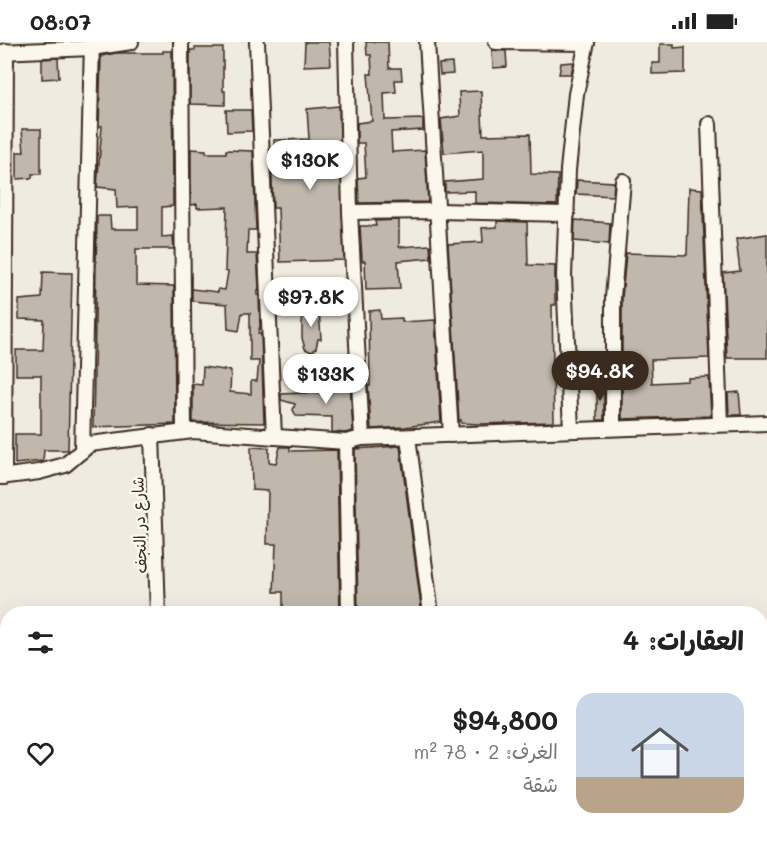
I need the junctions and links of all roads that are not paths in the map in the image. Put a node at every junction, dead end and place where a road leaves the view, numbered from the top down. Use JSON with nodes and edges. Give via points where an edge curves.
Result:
{"nodes":[{"id":1,"x":131,"y":42,"type":"edge"},
{"id":2,"x":181,"y":42,"type":"edge"},
{"id":3,"x":258,"y":42,"type":"edge"},
{"id":4,"x":346,"y":42,"type":"edge"},
{"id":5,"x":427,"y":42,"type":"edge"},
{"id":6,"x":496,"y":42,"type":"edge"},
{"id":7,"x":586,"y":43,"type":"edge"},
{"id":8,"x":91,"y":45,"type":"edge"},
{"id":9,"x":3,"y":52,"type":"edge"},
{"id":10,"x":709,"y":124,"type":"dead end"},
{"id":11,"x":623,"y":181,"type":"dead end"},
{"id":12,"x":437,"y":211,"type":"junction"},
{"id":13,"x":350,"y":212,"type":"junction"},
{"id":14,"x":567,"y":214,"type":"junction"},
{"id":15,"x":767,"y":423,"type":"edge"},
{"id":16,"x":720,"y":424,"type":"junction"},
{"id":17,"x":613,"y":428,"type":"junction"},
{"id":18,"x":571,"y":430,"type":"junction"},
{"id":19,"x":184,"y":432,"type":"junction"},
{"id":20,"x":152,"y":435,"type":"junction"},
{"id":21,"x":451,"y":435,"type":"junction"},
{"id":22,"x":274,"y":437,"type":"junction"},
{"id":23,"x":408,"y":437,"type":"junction"},
{"id":24,"x":362,"y":438,"type":"junction"},
{"id":25,"x":346,"y":442,"type":"junction"},
{"id":26,"x":82,"y":451,"type":"junction"},
{"id":27,"x":2,"y":477,"type":"edge"},
{"id":28,"x":158,"y":606,"type":"edge"},
{"id":29,"x":349,"y":606,"type":"edge"},
{"id":30,"x":430,"y":606,"type":"edge"}],
"edges":[{"from":1,"to":8,"type":"street"},
{"from":2,"to":19,"type":"street"},
{"from":3,"to":22,"type":"street"},
{"from":4,"to":13,"type":"street"},
{"from":5,"to":12,"type":"street"},
{"from":6,"to":7,"type":"street"},
{"from":7,"to":14,"type":"street","via":[[576,94]]},
{"from":8,"to":9,"type":"street"},
{"from":8,"to":26,"type":"street"},
{"from":9,"to":27,"type":"street"},
{"from":10,"to":16,"type":"street"},
{"from":11,"to":17,"type":"street","via":[[613,298]]},
{"from":12,"to":13,"type":"street"},
{"from":12,"to":14,"type":"street"},
{"from":12,"to":21,"type":"street"},
{"from":13,"to":24,"type":"street"},
{"from":14,"to":18,"type":"street","via":[[564,276]]},
{"from":15,"to":16,"type":"street"},
{"from":16,"to":17,"type":"street"},
{"from":17,"to":18,"type":"street"},
{"from":18,"to":21,"type":"street"},
{"from":19,"to":20,"type":"street"},
{"from":19,"to":22,"type":"street"},
{"from":20,"to":26,"type":"street","via":[[90,444]]},
{"from":20,"to":28,"type":"street","name":"شارع در النجف"},
{"from":21,"to":23,"type":"street"},
{"from":22,"to":25,"type":"street"},
{"from":23,"to":24,"type":"street"},
{"from":23,"to":30,"type":"street"},
{"from":24,"to":25,"type":"street"},
{"from":25,"to":29,"type":"street"},
{"from":26,"to":27,"type":"street","via":[[65,465]]}]}
